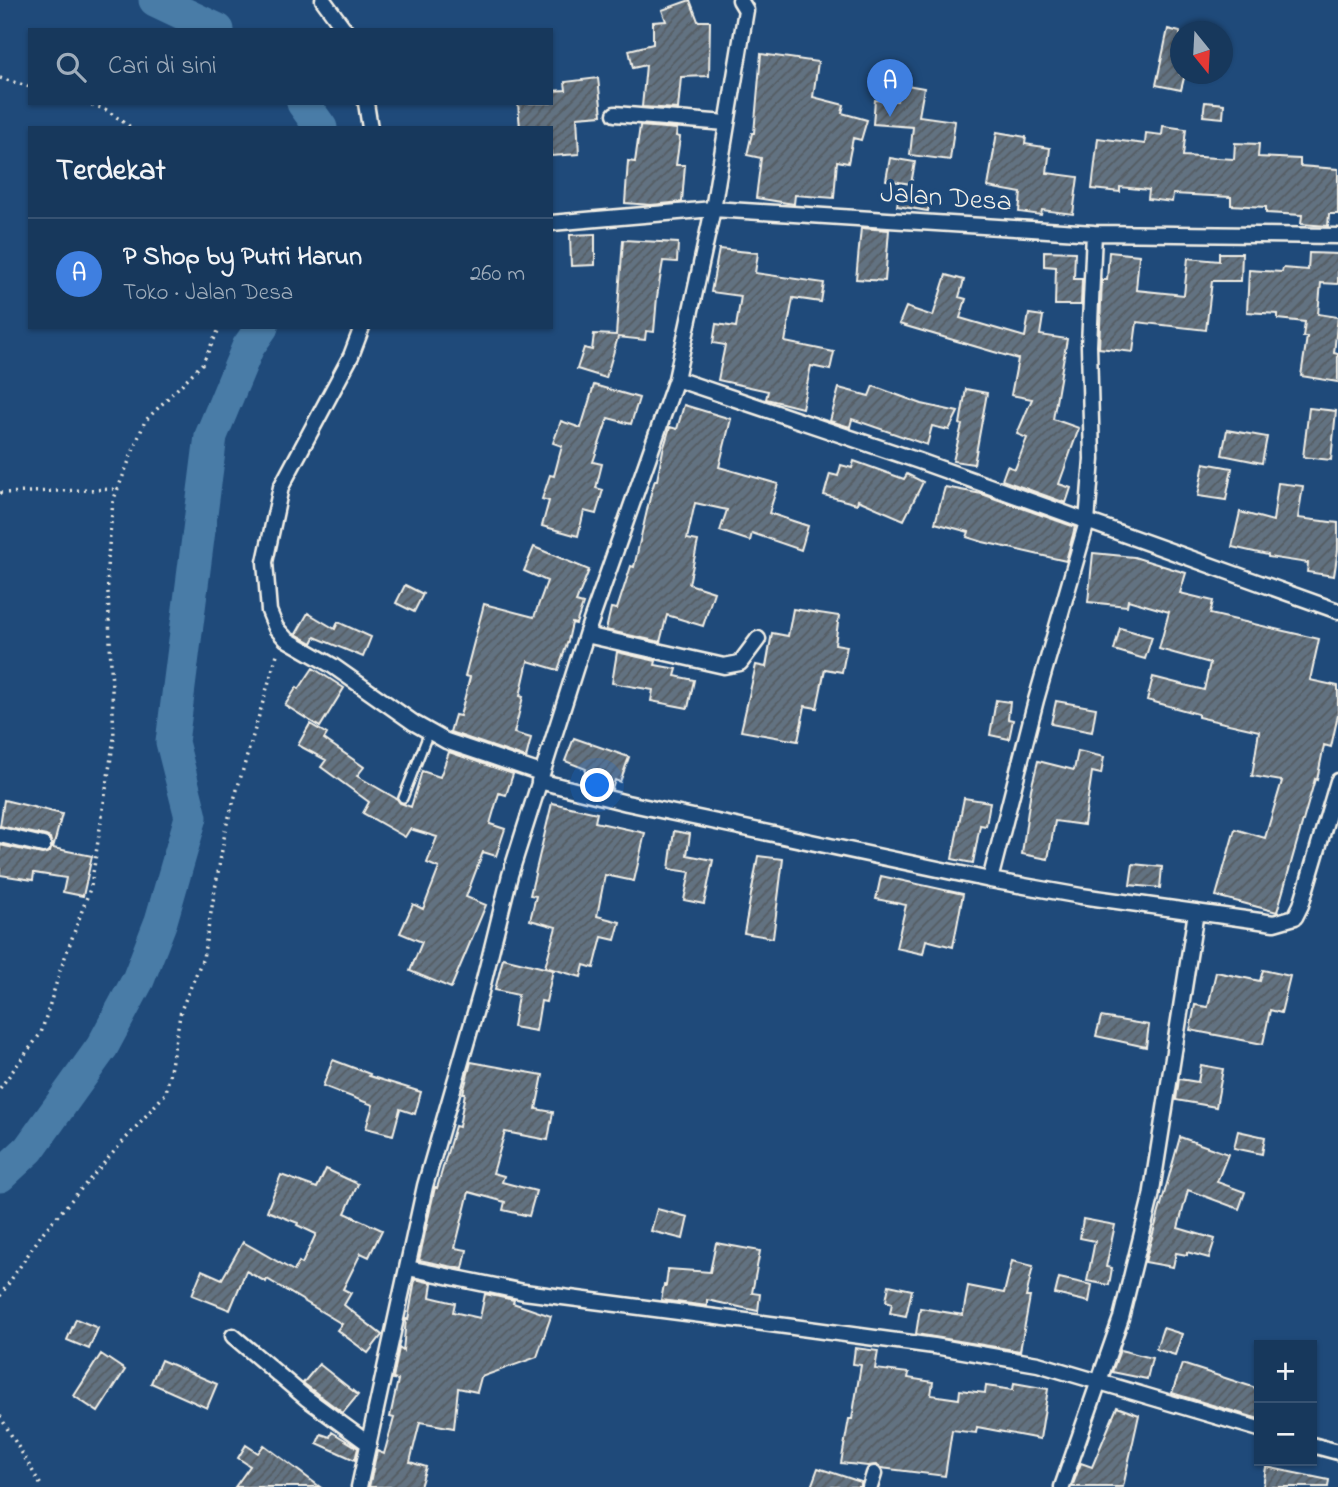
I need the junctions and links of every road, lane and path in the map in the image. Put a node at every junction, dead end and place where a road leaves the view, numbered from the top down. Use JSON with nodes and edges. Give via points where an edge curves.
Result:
{"nodes":[{"id":1,"x":323,"y":0,"type":"edge"},
{"id":2,"x":748,"y":3,"type":"edge"},
{"id":3,"x":341,"y":25,"type":"edge"},
{"id":4,"x":0,"y":78,"type":"edge"},
{"id":5,"x":28,"y":86,"type":"edge"},
{"id":6,"x":92,"y":105,"type":"edge"},
{"id":7,"x":366,"y":105,"type":"edge"},
{"id":8,"x":615,"y":114,"type":"dead end"},
{"id":9,"x":726,"y":123,"type":"junction"},
{"id":10,"x":129,"y":126,"type":"edge"},
{"id":11,"x":370,"y":126,"type":"edge"},
{"id":12,"x":713,"y":209,"type":"junction"},
{"id":13,"x":553,"y":223,"type":"edge"},
{"id":14,"x":1094,"y":233,"type":"junction"},
{"id":15,"x":1338,"y":236,"type":"edge"},
{"id":16,"x":219,"y":329,"type":"edge"},
{"id":17,"x":361,"y":329,"type":"edge"},
{"id":18,"x":676,"y":379,"type":"junction"},
{"id":19,"x":117,"y":489,"type":"junction"},
{"id":20,"x":0,"y":493,"type":"edge"},
{"id":21,"x":1087,"y":522,"type":"junction"},
{"id":22,"x":1338,"y":611,"type":"edge"},
{"id":23,"x":282,"y":635,"type":"junction"},
{"id":24,"x":586,"y":635,"type":"junction"},
{"id":25,"x":758,"y":639,"type":"dead end"},
{"id":26,"x":430,"y":732,"type":"junction"},
{"id":27,"x":540,"y":777,"type":"junction"},
{"id":28,"x":1338,"y":781,"type":"edge"},
{"id":29,"x":403,"y":798,"type":"dead end"},
{"id":30,"x":0,"y":835,"type":"edge"},
{"id":31,"x":43,"y":845,"type":"dead end"},
{"id":32,"x":990,"y":880,"type":"junction"},
{"id":33,"x":1196,"y":912,"type":"junction"},
{"id":34,"x":0,"y":1088,"type":"edge"},
{"id":35,"x":408,"y":1268,"type":"junction"},
{"id":36,"x":0,"y":1296,"type":"edge"},
{"id":37,"x":233,"y":1336,"type":"dead end"},
{"id":38,"x":1098,"y":1382,"type":"junction"},
{"id":39,"x":0,"y":1416,"type":"edge"},
{"id":40,"x":1254,"y":1428,"type":"edge"},
{"id":41,"x":369,"y":1444,"type":"junction"},
{"id":42,"x":1317,"y":1446,"type":"edge"},
{"id":43,"x":1338,"y":1452,"type":"edge"},
{"id":44,"x":42,"y":1487,"type":"edge"},
{"id":45,"x":359,"y":1487,"type":"edge"},
{"id":46,"x":1062,"y":1487,"type":"edge"}],
"edges":[{"from":1,"to":3,"type":"street"},
{"from":2,"to":9,"type":"street"},
{"from":4,"to":5,"type":"path"},
{"from":6,"to":10,"type":"path"},
{"from":7,"to":11,"type":"street"},
{"from":8,"to":9,"type":"street"},
{"from":9,"to":12,"type":"street"},
{"from":12,"to":13,"type":"street","name":"Jalan Desa"},
{"from":12,"to":14,"type":"street","name":"Jalan Desa"},
{"from":12,"to":18,"type":"street"},
{"from":14,"to":15,"type":"street","name":"Jalan Desa"},
{"from":14,"to":21,"type":"street"},
{"from":16,"to":19,"type":"path","via":[[202,364],[145,421]]},
{"from":17,"to":23,"type":"street","via":[[281,487],[265,562],[268,603]]},
{"from":18,"to":21,"type":"street"},
{"from":18,"to":24,"type":"street"},
{"from":19,"to":20,"type":"path"},
{"from":19,"to":34,"type":"path","via":[[107,568],[114,738],[92,886],[41,1033]]},
{"from":21,"to":22,"type":"street"},
{"from":21,"to":32,"type":"street"},
{"from":23,"to":26,"type":"street"},
{"from":23,"to":36,"type":"path","via":[[226,827],[203,958],[181,1010],[166,1093],[44,1231]]},
{"from":24,"to":25,"type":"street","via":[[724,666],[740,663]]},
{"from":24,"to":27,"type":"street"},
{"from":26,"to":27,"type":"street"},
{"from":26,"to":29,"type":"lane"},
{"from":27,"to":32,"type":"street","via":[[627,803]]},
{"from":27,"to":35,"type":"street","via":[[425,1186]]},
{"from":28,"to":33,"type":"street","via":[[1295,917],[1274,923]]},
{"from":30,"to":31,"type":"street"},
{"from":32,"to":33,"type":"street"},
{"from":33,"to":38,"type":"street","via":[[1150,1196],[1121,1318]]},
{"from":35,"to":38,"type":"street","via":[[524,1292],[1038,1364]]},
{"from":35,"to":41,"type":"street"},
{"from":37,"to":41,"type":"street"},
{"from":38,"to":40,"type":"street"},
{"from":38,"to":46,"type":"street"},
{"from":39,"to":44,"type":"path"},
{"from":41,"to":45,"type":"street"},
{"from":42,"to":43,"type":"street"}]}
